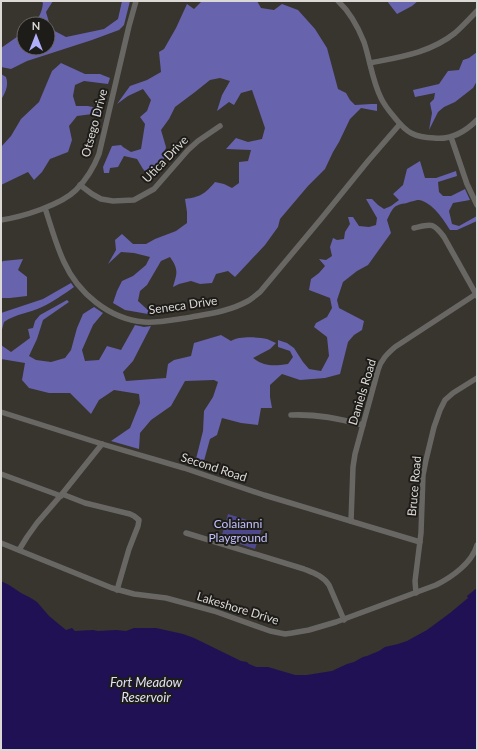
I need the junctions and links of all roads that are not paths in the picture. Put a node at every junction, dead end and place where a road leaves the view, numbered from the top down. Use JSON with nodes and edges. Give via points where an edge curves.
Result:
{"nodes":[{"id":1,"x":136,"y":1,"type":"edge"},
{"id":2,"x":338,"y":1,"type":"edge"},
{"id":3,"x":477,"y":11,"type":"edge"},
{"id":4,"x":370,"y":63,"type":"junction"},
{"id":5,"x":477,"y":120,"type":"edge"},
{"id":6,"x":400,"y":124,"type":"junction"},
{"id":7,"x":220,"y":126,"type":"dead end"},
{"id":8,"x":451,"y":137,"type":"junction"},
{"id":9,"x":80,"y":185,"type":"junction"},
{"id":10,"x":477,"y":205,"type":"edge"},
{"id":11,"x":45,"y":208,"type":"junction"},
{"id":12,"x":1,"y":220,"type":"edge"},
{"id":13,"x":414,"y":228,"type":"dead end"},
{"id":14,"x":476,"y":295,"type":"edge"},
{"id":15,"x":477,"y":378,"type":"edge"},
{"id":16,"x":1,"y":412,"type":"edge"},
{"id":17,"x":291,"y":415,"type":"dead end"},
{"id":18,"x":362,"y":424,"type":"junction"},
{"id":19,"x":102,"y":444,"type":"junction"},
{"id":20,"x":1,"y":474,"type":"edge"},
{"id":21,"x":61,"y":495,"type":"junction"},
{"id":22,"x":351,"y":520,"type":"junction"},
{"id":23,"x":186,"y":533,"type":"dead end"},
{"id":24,"x":420,"y":542,"type":"junction"},
{"id":25,"x":1,"y":543,"type":"edge"},
{"id":26,"x":477,"y":545,"type":"edge"},
{"id":27,"x":19,"y":550,"type":"junction"},
{"id":28,"x":117,"y":590,"type":"junction"},
{"id":29,"x":416,"y":593,"type":"junction"},
{"id":30,"x":344,"y":620,"type":"junction"}],
"edges":[{"from":1,"to":9,"type":"street","name":"Otsego Drive","via":[[99,154]]},
{"from":2,"to":4,"type":"street","via":[[355,23]]},
{"from":3,"to":4,"type":"street","via":[[455,33],[438,44],[408,55]]},
{"from":4,"to":6,"type":"street","via":[[381,98]]},
{"from":5,"to":8,"type":"street","via":[[471,127]]},
{"from":6,"to":8,"type":"street","via":[[407,131],[424,138]]},
{"from":6,"to":11,"type":"street","name":"Seneca Drive","via":[[260,292],[249,301],[229,310],[144,322],[120,316],[97,304],[78,286],[64,263]]},
{"from":7,"to":9,"type":"street","name":"Utica Drive","via":[[188,150],[154,189],[134,200],[101,199]]},
{"from":8,"to":10,"type":"street","via":[[466,184]]},
{"from":9,"to":11,"type":"street","name":"Otsego Drive","via":[[66,197]]},
{"from":11,"to":12,"type":"street","name":"Otsego Drive"},
{"from":13,"to":14,"type":"street","via":[[430,224],[438,228]]},
{"from":14,"to":18,"type":"street","name":"Daniels Road","via":[[395,347],[384,357]]},
{"from":15,"to":24,"type":"street","name":"Bruce Road","via":[[448,396],[434,427],[422,483]]},
{"from":16,"to":19,"type":"street","name":"Second Road"},
{"from":17,"to":18,"type":"street","via":[[320,415]]},
{"from":18,"to":22,"type":"street","name":"Daniels Road","via":[[353,467]]},
{"from":19,"to":21,"type":"street"},
{"from":19,"to":22,"type":"street","name":"Second Road"},
{"from":20,"to":21,"type":"street"},
{"from":21,"to":27,"type":"street"},
{"from":21,"to":28,"type":"street","via":[[130,514],[139,520]]},
{"from":22,"to":24,"type":"street","name":"Second Road"},
{"from":23,"to":30,"type":"street","via":[[319,575],[327,581]]},
{"from":24,"to":29,"type":"street","name":"Bruce Road"},
{"from":25,"to":27,"type":"street","name":"Lakeshore Drive"},
{"from":26,"to":29,"type":"street","name":"Lakeshore Drive","via":[[473,555],[459,570],[441,582]]},
{"from":27,"to":28,"type":"street","name":"Lakeshore Drive"},
{"from":28,"to":30,"type":"street","name":"Lakeshore Drive","via":[[166,598],[278,633],[292,634]]},
{"from":29,"to":30,"type":"street","name":"Lakeshore Drive"}]}
